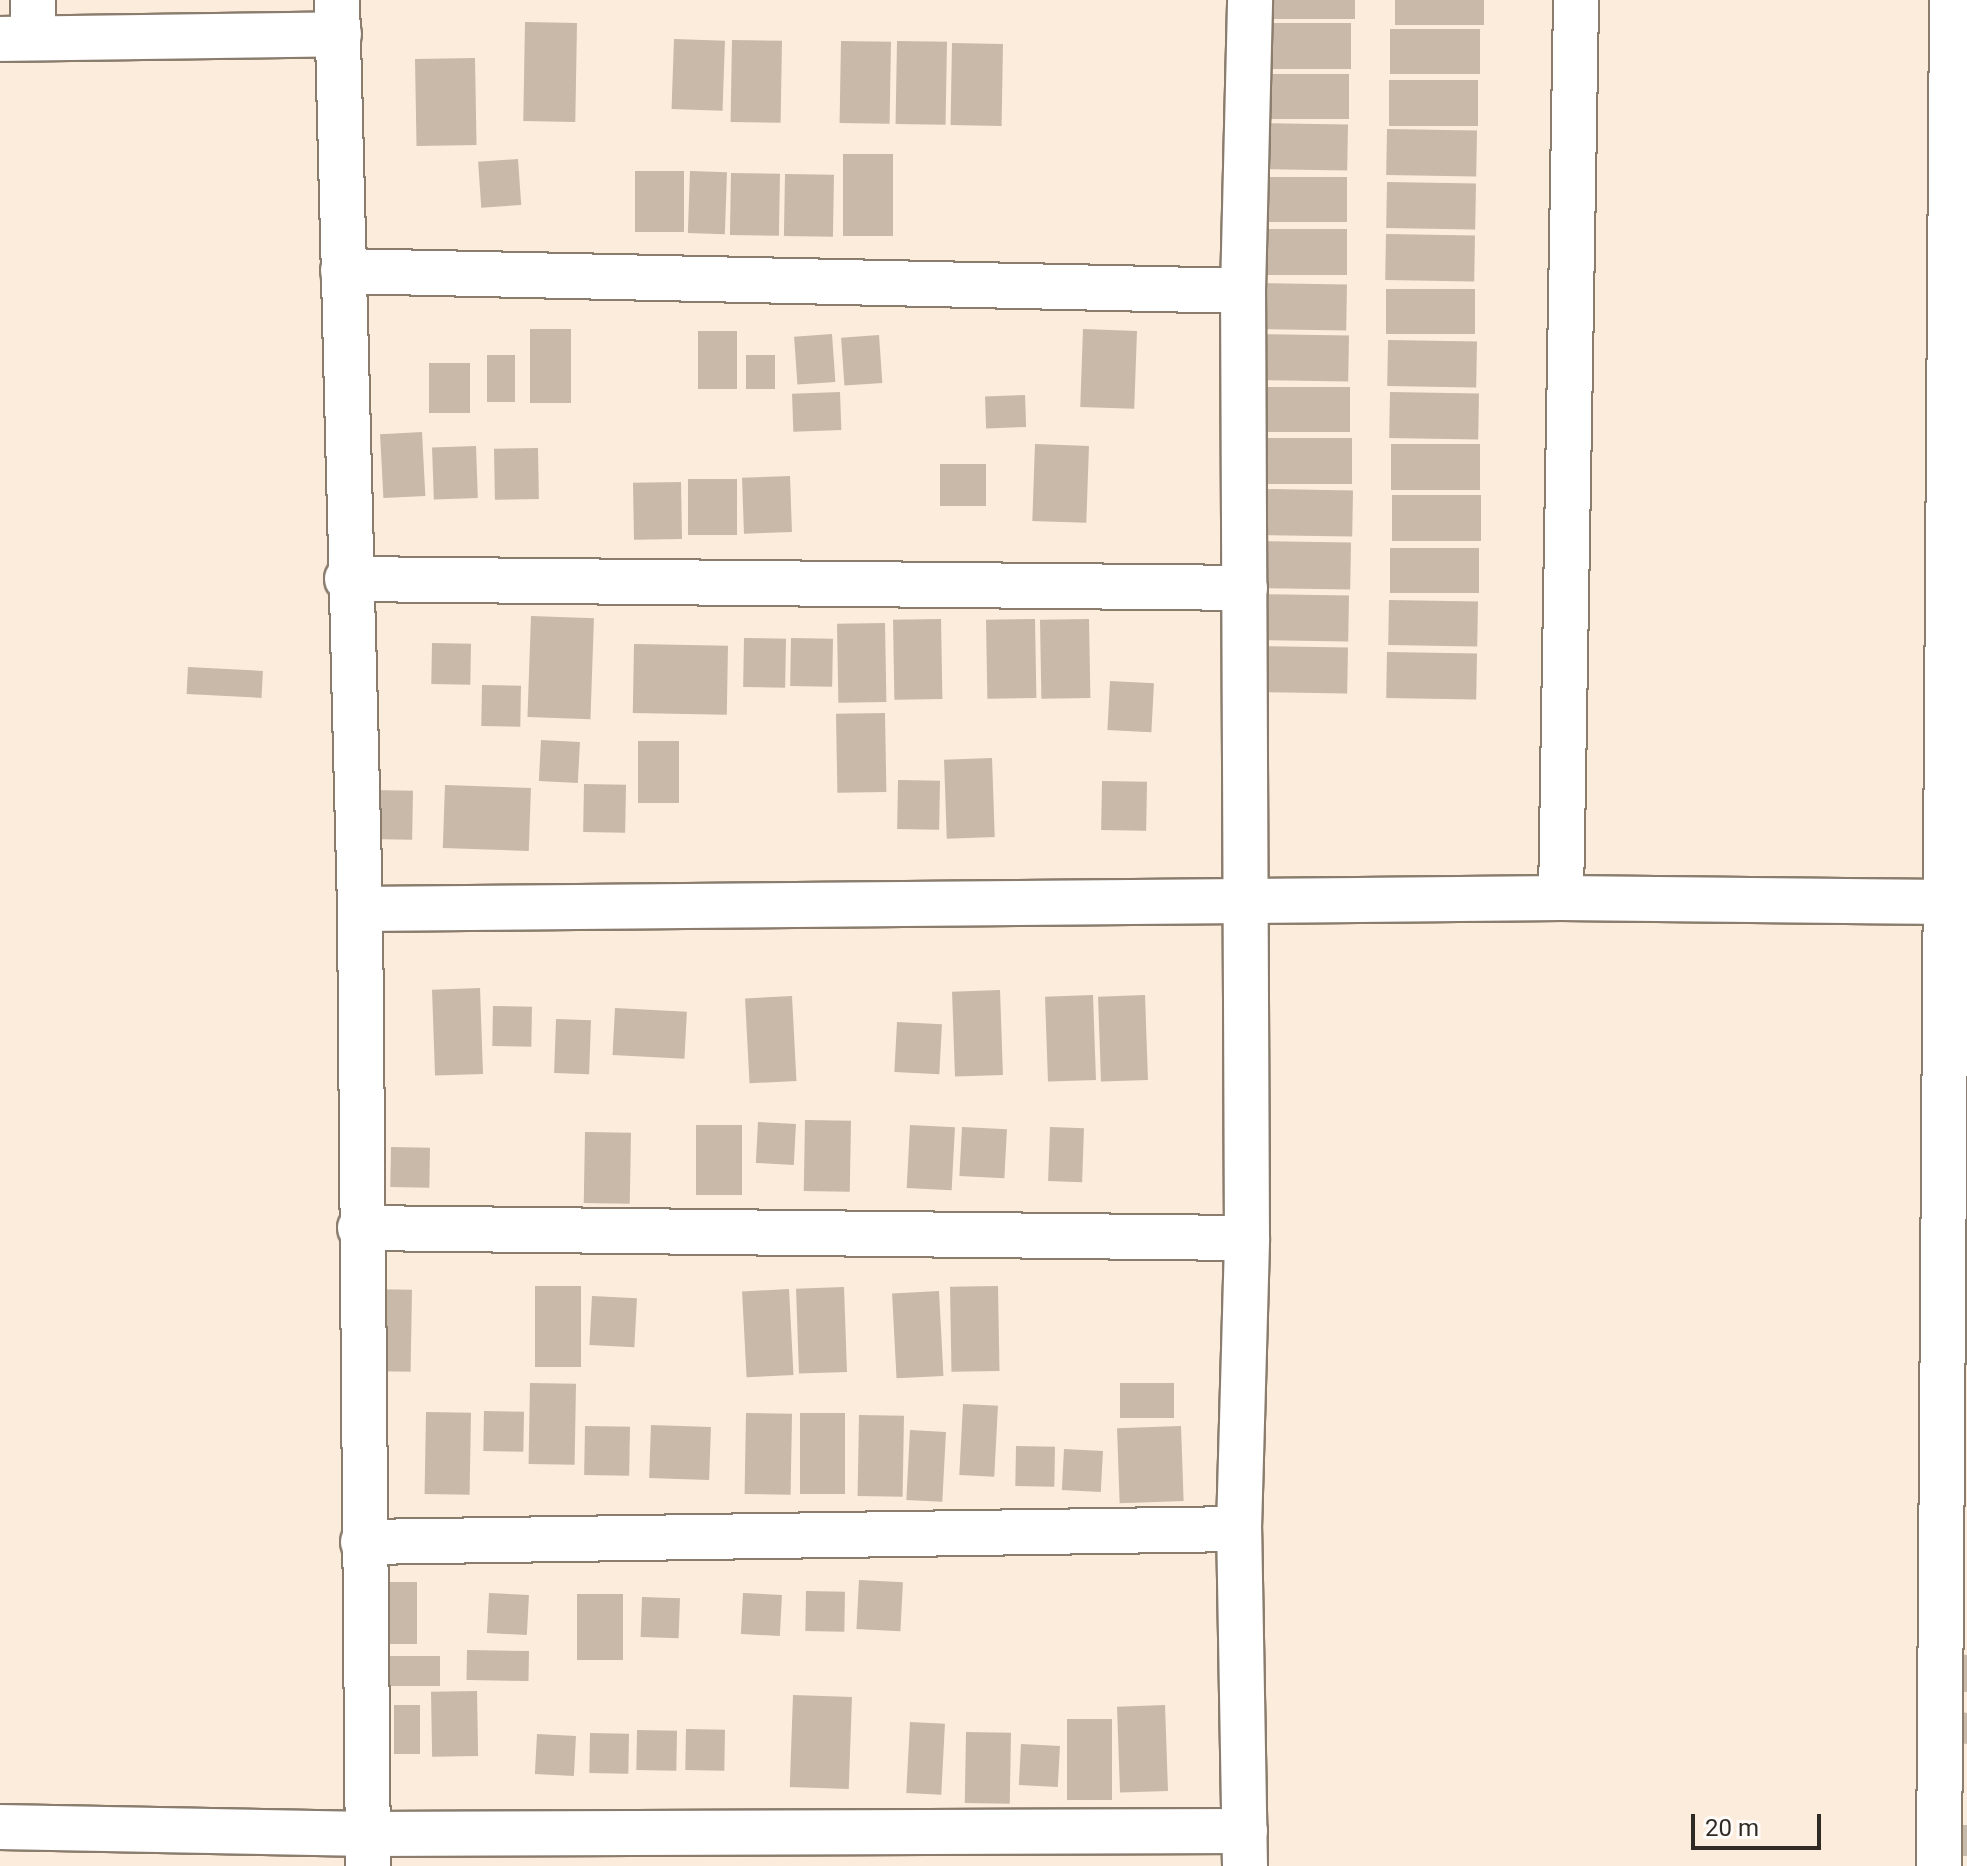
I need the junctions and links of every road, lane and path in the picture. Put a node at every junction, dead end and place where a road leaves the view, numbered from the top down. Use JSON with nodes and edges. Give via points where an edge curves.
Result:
{"nodes":[{"id":1,"x":1250,"y":0,"type":"edge"},
{"id":2,"x":1576,"y":0,"type":"edge"},
{"id":3,"x":1952,"y":0,"type":"edge"},
{"id":4,"x":338,"y":17,"type":"edge"},
{"id":5,"x":22,"y":26,"type":"edge"},
{"id":6,"x":343,"y":271,"type":"junction"},
{"id":7,"x":1243,"y":291,"type":"junction"},
{"id":8,"x":347,"y":579,"type":"junction"},
{"id":9,"x":1245,"y":588,"type":"junction"},
{"id":10,"x":1561,"y":898,"type":"junction"},
{"id":11,"x":1246,"y":902,"type":"junction"},
{"id":12,"x":1950,"y":902,"type":"junction"},
{"id":13,"x":360,"y":909,"type":"junction"},
{"id":14,"x":360,"y":1228,"type":"junction"},
{"id":15,"x":1247,"y":1238,"type":"junction"},
{"id":16,"x":1239,"y":1529,"type":"junction"},
{"id":17,"x":363,"y":1542,"type":"junction"},
{"id":18,"x":0,"y":1827,"type":"edge"},
{"id":19,"x":1245,"y":1849,"type":"edge"},
{"id":20,"x":368,"y":1850,"type":"edge"},
{"id":21,"x":1939,"y":1866,"type":"edge"}],
"edges":[{"from":1,"to":7,"type":"street"},
{"from":2,"to":10,"type":"street"},
{"from":3,"to":12,"type":"street"},
{"from":4,"to":5,"type":"street"},
{"from":4,"to":6,"type":"street"},
{"from":6,"to":7,"type":"street"},
{"from":6,"to":8,"type":"street"},
{"from":7,"to":9,"type":"street"},
{"from":8,"to":9,"type":"street"},
{"from":8,"to":13,"type":"street"},
{"from":9,"to":11,"type":"street"},
{"from":10,"to":11,"type":"street"},
{"from":10,"to":12,"type":"street"},
{"from":11,"to":13,"type":"street"},
{"from":11,"to":15,"type":"street"},
{"from":12,"to":21,"type":"street"},
{"from":13,"to":14,"type":"street"},
{"from":14,"to":15,"type":"street"},
{"from":14,"to":17,"type":"street"},
{"from":15,"to":16,"type":"street"},
{"from":16,"to":17,"type":"street"},
{"from":16,"to":19,"type":"street"},
{"from":17,"to":20,"type":"street"},
{"from":18,"to":20,"type":"street"},
{"from":19,"to":20,"type":"street"}]}
